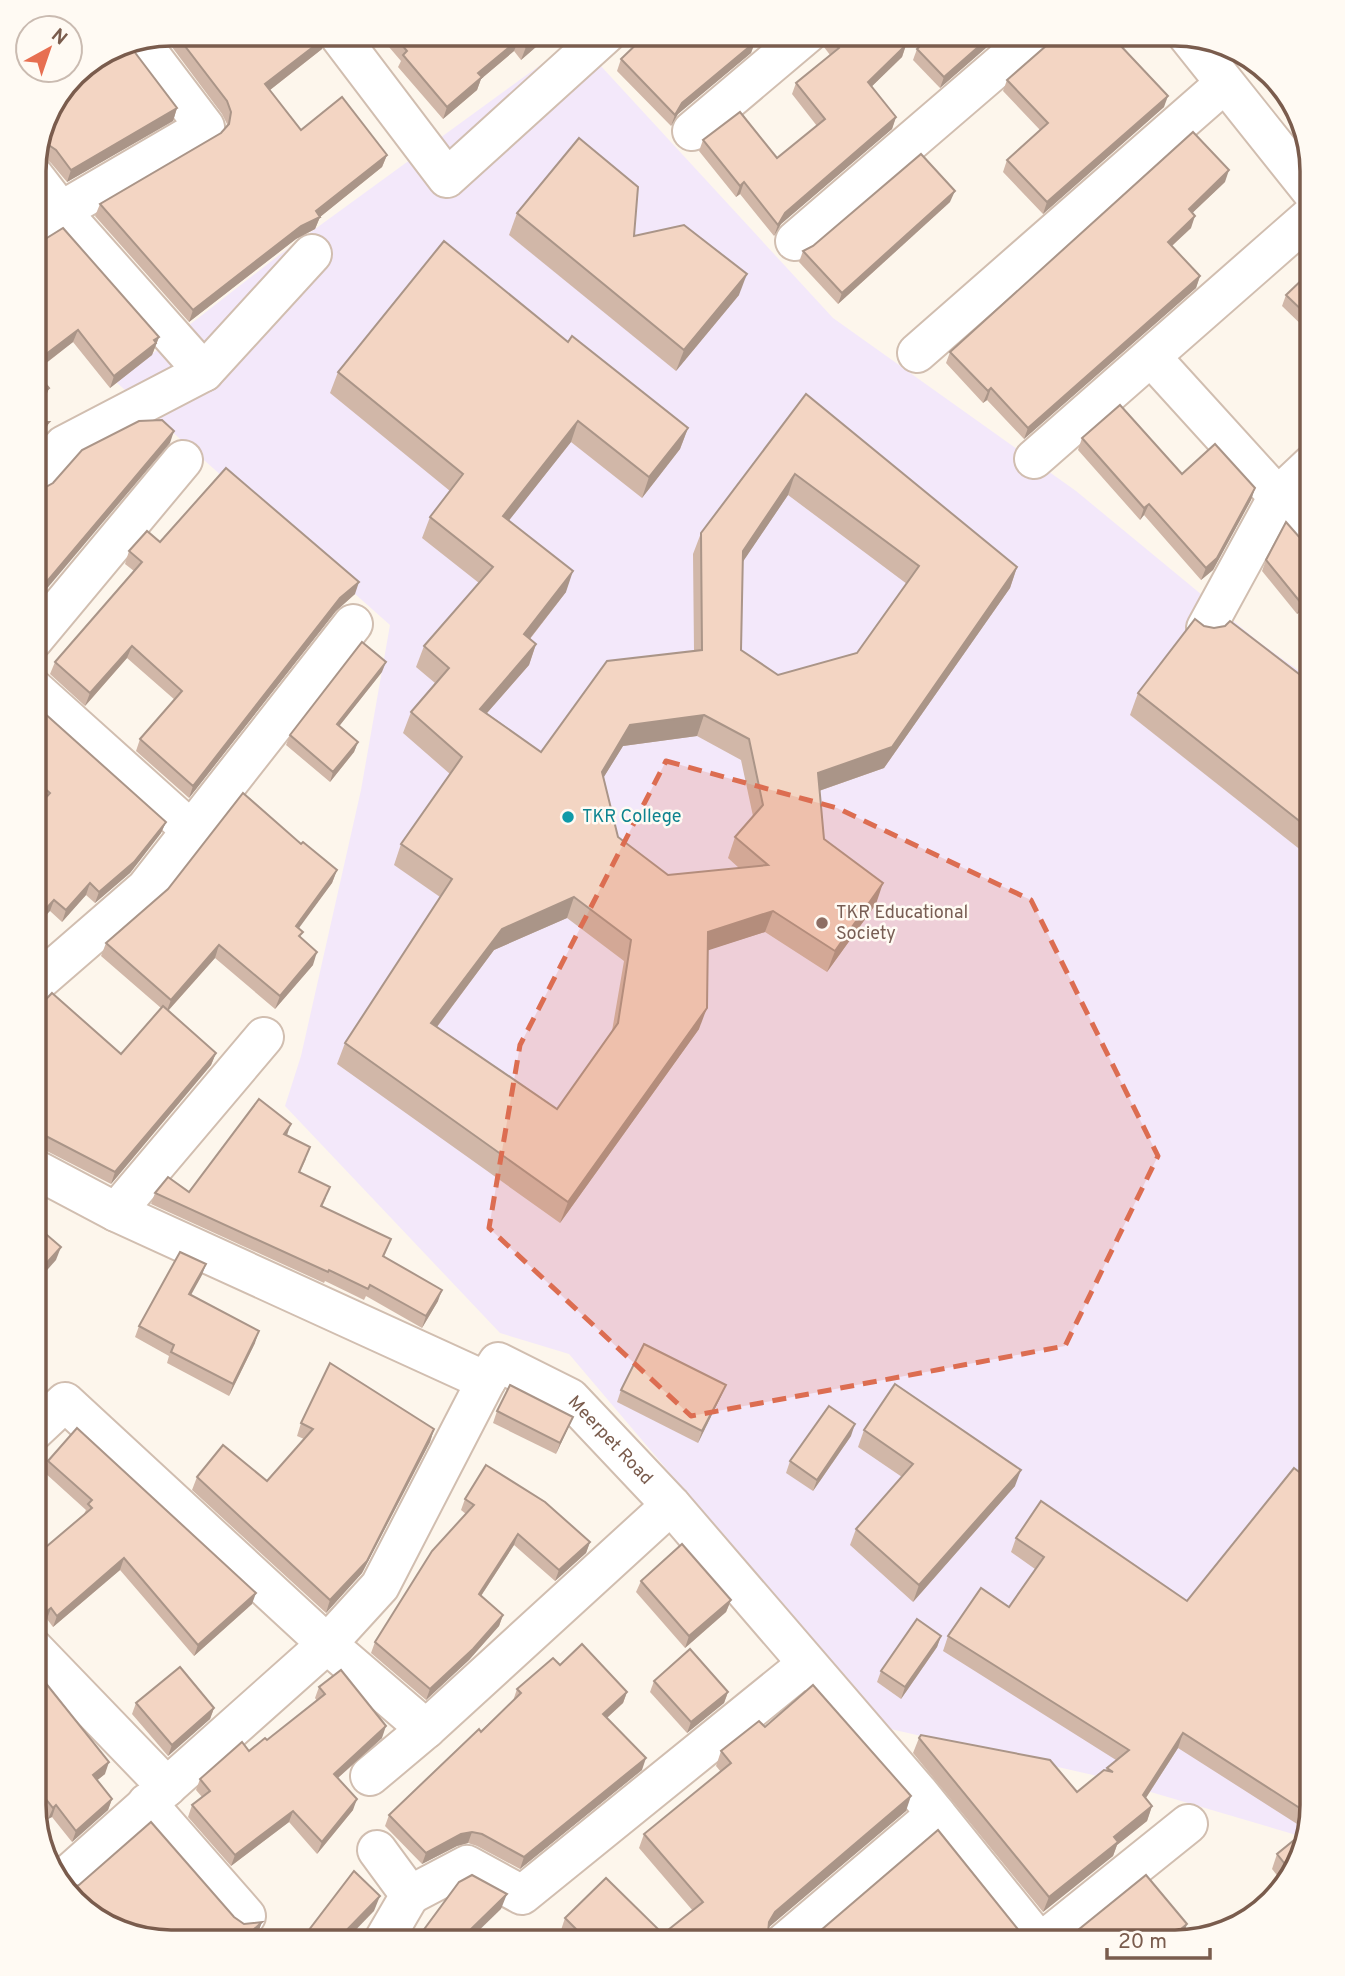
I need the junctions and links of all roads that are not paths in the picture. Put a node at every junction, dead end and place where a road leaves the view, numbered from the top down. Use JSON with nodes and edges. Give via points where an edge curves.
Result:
{"nodes":[{"id":1,"x":347,"y":46,"type":"edge"},
{"id":2,"x":593,"y":46,"type":"edge"},
{"id":3,"x":793,"y":46,"type":"edge"},
{"id":4,"x":1022,"y":46,"type":"edge"},
{"id":5,"x":145,"y":48,"type":"edge"},
{"id":6,"x":1196,"y":48,"type":"edge"},
{"id":7,"x":1224,"y":84,"type":"junction"},
{"id":8,"x":692,"y":131,"type":"dead end"},
{"id":9,"x":1300,"y":177,"type":"edge"},
{"id":10,"x":47,"y":221,"type":"edge"},
{"id":11,"x":1300,"y":226,"type":"edge"},
{"id":12,"x":795,"y":241,"type":"dead end"},
{"id":13,"x":312,"y":254,"type":"dead end"},
{"id":14,"x":917,"y":353,"type":"dead end"},
{"id":15,"x":1152,"y":358,"type":"junction"},
{"id":16,"x":204,"y":372,"type":"junction"},
{"id":17,"x":1034,"y":459,"type":"dead end"},
{"id":18,"x":183,"y":460,"type":"dead end"},
{"id":19,"x":46,"y":465,"type":"edge"},
{"id":20,"x":1300,"y":475,"type":"edge"},
{"id":21,"x":1278,"y":496,"type":"junction"},
{"id":22,"x":1300,"y":521,"type":"edge"},
{"id":23,"x":46,"y":624,"type":"edge"},
{"id":24,"x":353,"y":624,"type":"dead end"},
{"id":25,"x":1206,"y":628,"type":"edge"},
{"id":26,"x":46,"y":700,"type":"edge"},
{"id":27,"x":191,"y":830,"type":"junction"},
{"id":28,"x":46,"y":975,"type":"edge"},
{"id":29,"x":264,"y":1037,"type":"dead end"},
{"id":30,"x":46,"y":1175,"type":"edge"},
{"id":31,"x":116,"y":1212,"type":"junction"},
{"id":32,"x":486,"y":1381,"type":"junction"},
{"id":33,"x":46,"y":1420,"type":"edge"},
{"id":34,"x":671,"y":1505,"type":"junction"},
{"id":35,"x":327,"y":1644,"type":"junction"},
{"id":36,"x":46,"y":1664,"type":"edge"},
{"id":37,"x":807,"y":1664,"type":"junction"},
{"id":38,"x":426,"y":1729,"type":"junction"},
{"id":39,"x":370,"y":1776,"type":"dead end"},
{"id":40,"x":157,"y":1796,"type":"junction"},
{"id":41,"x":936,"y":1814,"type":"junction"},
{"id":42,"x":1188,"y":1824,"type":"dead end"},
{"id":43,"x":377,"y":1850,"type":"dead end"},
{"id":44,"x":67,"y":1876,"type":"edge"},
{"id":45,"x":410,"y":1895,"type":"junction"},
{"id":46,"x":246,"y":1916,"type":"dead end"},
{"id":47,"x":389,"y":1930,"type":"edge"},
{"id":48,"x":799,"y":1930,"type":"edge"},
{"id":49,"x":1030,"y":1930,"type":"edge"},
{"id":50,"x":1056,"y":1930,"type":"edge"}],
"edges":[{"from":1,"to":2,"type":"street","via":[[447,178]]},
{"from":3,"to":8,"type":"street"},
{"from":4,"to":12,"type":"street"},
{"from":5,"to":10,"type":"street","via":[[205,127]]},
{"from":6,"to":7,"type":"street"},
{"from":7,"to":9,"type":"street"},
{"from":7,"to":14,"type":"street"},
{"from":10,"to":16,"type":"street"},
{"from":11,"to":15,"type":"street"},
{"from":13,"to":16,"type":"street"},
{"from":15,"to":17,"type":"street"},
{"from":15,"to":21,"type":"street"},
{"from":16,"to":19,"type":"street","via":[[64,445]]},
{"from":18,"to":23,"type":"street"},
{"from":20,"to":21,"type":"street"},
{"from":21,"to":22,"type":"street"},
{"from":21,"to":25,"type":"street"},
{"from":24,"to":27,"type":"street"},
{"from":26,"to":27,"type":"street"},
{"from":27,"to":28,"type":"street","via":[[146,888]]},
{"from":29,"to":31,"type":"street"},
{"from":30,"to":31,"type":"street"},
{"from":31,"to":32,"type":"street"},
{"from":32,"to":34,"type":"street","name":"Meerpet Road","via":[[498,1362],[570,1398]]},
{"from":32,"to":35,"type":"street","via":[[380,1586]]},
{"from":33,"to":35,"type":"street","via":[[65,1402]]},
{"from":34,"to":37,"type":"street","name":"Meerpet Road"},
{"from":34,"to":38,"type":"street"},
{"from":35,"to":38,"type":"street"},
{"from":35,"to":40,"type":"street"},
{"from":36,"to":40,"type":"street"},
{"from":37,"to":41,"type":"street","name":"Meerpet Road"},
{"from":37,"to":45,"type":"street","via":[[522,1895],[467,1865]]},
{"from":38,"to":39,"type":"street"},
{"from":40,"to":44,"type":"street"},
{"from":40,"to":46,"type":"street"},
{"from":41,"to":48,"type":"street"},
{"from":41,"to":49,"type":"street","name":"Meerpet Road"},
{"from":42,"to":50,"type":"street"},
{"from":43,"to":45,"type":"street"},
{"from":45,"to":47,"type":"street"}]}
